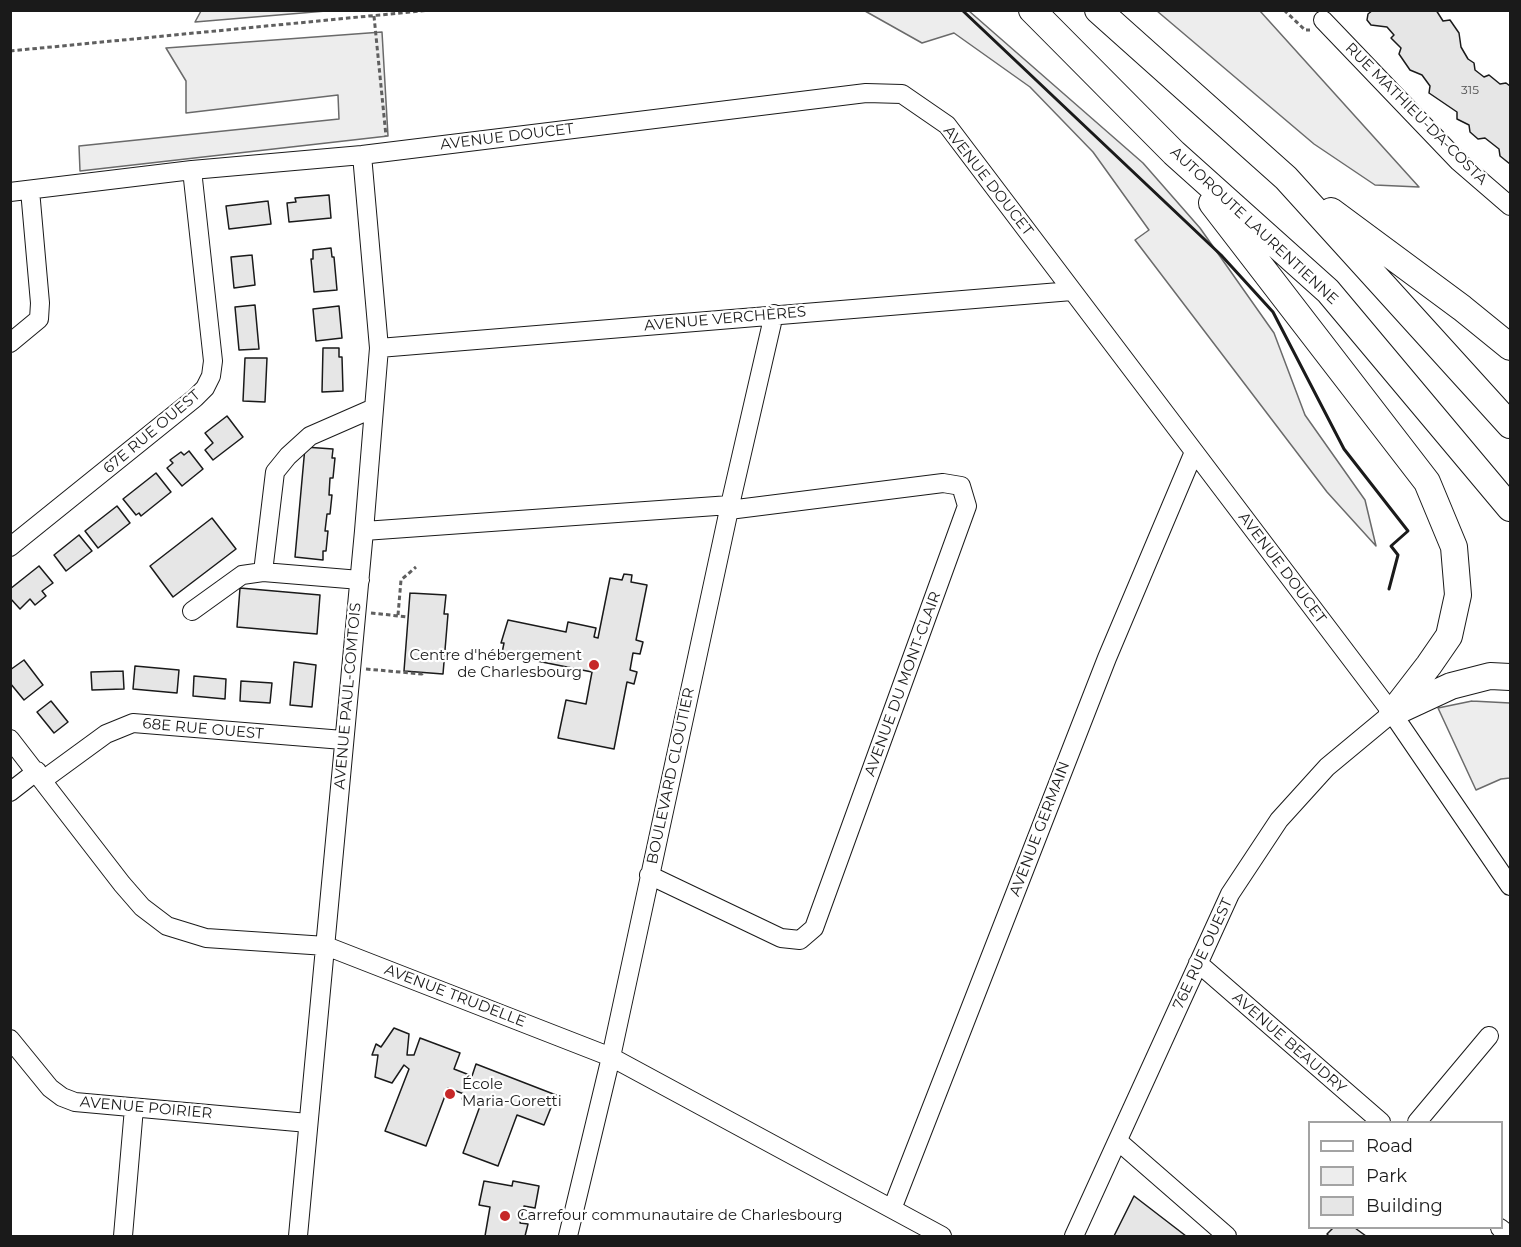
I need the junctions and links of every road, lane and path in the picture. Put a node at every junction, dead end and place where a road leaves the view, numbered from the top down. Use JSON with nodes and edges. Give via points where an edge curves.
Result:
{"nodes":[{"id":1,"x":431,"y":10,"type":"edge"},
{"id":2,"x":1032,"y":10,"type":"edge"},
{"id":3,"x":1098,"y":10,"type":"edge"},
{"id":4,"x":1284,"y":10,"type":"edge"},
{"id":5,"x":374,"y":16,"type":"junction"},
{"id":6,"x":1323,"y":20,"type":"joint"},
{"id":7,"x":10,"y":51,"type":"edge"},
{"id":8,"x":387,"y":152,"type":"junction"},
{"id":9,"x":1174,"y":153,"type":"junction"},
{"id":10,"x":362,"y":155,"type":"junction"},
{"id":11,"x":192,"y":170,"type":"junction"},
{"id":12,"x":1286,"y":178,"type":"junction"},
{"id":13,"x":30,"y":190,"type":"junction"},
{"id":14,"x":10,"y":192,"type":"edge"},
{"id":15,"x":1510,"y":206,"type":"edge"},
{"id":16,"x":1072,"y":291,"type":"junction"},
{"id":17,"x":774,"y":314,"type":"junction"},
{"id":18,"x":10,"y":343,"type":"edge"},
{"id":19,"x":1510,"y":346,"type":"edge"},
{"id":20,"x":379,"y":348,"type":"junction"},
{"id":21,"x":374,"y":408,"type":"junction"},
{"id":22,"x":1510,"y":425,"type":"edge"},
{"id":23,"x":1194,"y":452,"type":"junction"},
{"id":24,"x":730,"y":507,"type":"junction"},
{"id":25,"x":1510,"y":508,"type":"edge"},
{"id":26,"x":364,"y":531,"type":"junction"},
{"id":27,"x":10,"y":547,"type":"edge"},
{"id":28,"x":416,"y":567,"type":"dead end"},
{"id":29,"x":263,"y":572,"type":"junction"},
{"id":30,"x":360,"y":580,"type":"junction"},
{"id":31,"x":192,"y":611,"type":"dead end"},
{"id":32,"x":356,"y":611,"type":"junction"},
{"id":33,"x":398,"y":615,"type":"junction"},
{"id":34,"x":408,"y":616,"type":"dead end"},
{"id":35,"x":351,"y":667,"type":"junction"},
{"id":36,"x":423,"y":673,"type":"dead end"},
{"id":37,"x":1510,"y":677,"type":"edge"},
{"id":38,"x":1392,"y":713,"type":"junction"},
{"id":39,"x":10,"y":739,"type":"edge"},
{"id":40,"x":343,"y":740,"type":"junction"},
{"id":41,"x":40,"y":775,"type":"junction"},
{"id":42,"x":10,"y":792,"type":"edge"},
{"id":43,"x":650,"y":875,"type":"junction"},
{"id":44,"x":1510,"y":886,"type":"edge"},
{"id":45,"x":326,"y":946,"type":"junction"},
{"id":46,"x":1198,"y":963,"type":"junction"},
{"id":47,"x":1489,"y":1035,"type":"dead end"},
{"id":48,"x":10,"y":1039,"type":"edge"},
{"id":49,"x":611,"y":1057,"type":"junction"},
{"id":50,"x":134,"y":1107,"type":"junction"},
{"id":51,"x":1380,"y":1121,"type":"edge"},
{"id":52,"x":1418,"y":1121,"type":"edge"},
{"id":53,"x":308,"y":1123,"type":"junction"},
{"id":54,"x":1118,"y":1141,"type":"junction"},
{"id":55,"x":892,"y":1209,"type":"junction"},
{"id":56,"x":123,"y":1236,"type":"edge"},
{"id":57,"x":298,"y":1236,"type":"edge"},
{"id":58,"x":568,"y":1236,"type":"edge"},
{"id":59,"x":942,"y":1236,"type":"edge"},
{"id":60,"x":1074,"y":1236,"type":"edge"},
{"id":61,"x":1227,"y":1236,"type":"edge"}],
"edges":[{"from":1,"to":5,"type":"path"},
{"from":2,"to":9,"type":"highway","name":"AUTOROUTE LAURENTIENNE"},
{"from":3,"to":12,"type":"highway"},
{"from":4,"to":6,"type":"path","via":[[1305,30]]},
{"from":5,"to":7,"type":"path"},
{"from":5,"to":8,"type":"path"},
{"from":6,"to":15,"type":"street","name":"RUE MATHIEU-DA-COSTA","via":[[1459,162]]},
{"from":8,"to":10,"type":"street","name":"AVENUE DOUCET"},
{"from":8,"to":16,"type":"street","name":"AVENUE DOUCET","via":[[866,93],[902,94],[947,125]]},
{"from":9,"to":25,"type":"highway","name":"AUTOROUTE LAURENTIENNE","via":[[1328,291]]},
{"from":9,"to":38,"type":"highway","via":[[1426,482],[1455,547],[1458,595],[1449,636]]},
{"from":10,"to":11,"type":"street","name":"AVENUE DOUCET"},
{"from":10,"to":20,"type":"street","name":"AVENUE PAUL-COMTOIS"},
{"from":11,"to":13,"type":"street","name":"AVENUE DOUCET"},
{"from":11,"to":27,"type":"street","name":"67E RUE OUEST","via":[[213,361],[211,376],[195,398]]},
{"from":12,"to":19,"type":"highway"},
{"from":12,"to":22,"type":"highway"},
{"from":13,"to":14,"type":"street","name":"AVENUE DOUCET"},
{"from":13,"to":18,"type":"street","via":[[39,319]]},
{"from":16,"to":17,"type":"street","name":"AVENUE VERCHÈRES"},
{"from":16,"to":23,"type":"street","name":"AVENUE DOUCET"},
{"from":17,"to":20,"type":"street","name":"AVENUE VERCHÈRES"},
{"from":17,"to":24,"type":"street","name":"BOULEVARD CLOUTIER"},
{"from":20,"to":21,"type":"street","name":"AVENUE PAUL-COMTOIS"},
{"from":21,"to":26,"type":"street","name":"AVENUE PAUL-COMTOIS"},
{"from":21,"to":29,"type":"street","via":[[310,436],[275,472]]},
{"from":23,"to":38,"type":"street","name":"AVENUE DOUCET"},
{"from":23,"to":55,"type":"street","name":"AVENUE GERMAIN","via":[[1107,658]]},
{"from":24,"to":26,"type":"street","name":"AVENUE DU MONT-CLAIR"},
{"from":24,"to":43,"type":"street","name":"BOULEVARD CLOUTIER"},
{"from":24,"to":43,"type":"street","name":"AVENUE DU MONT-CLAIR","via":[[943,483],[961,486],[967,506],[814,928],[800,940],[781,938]]},
{"from":26,"to":30,"type":"street","name":"AVENUE PAUL-COMTOIS"},
{"from":28,"to":33,"type":"path","via":[[401,580]]},
{"from":29,"to":30,"type":"street"},
{"from":29,"to":31,"type":"street","via":[[242,575]]},
{"from":30,"to":32,"type":"street","name":"AVENUE PAUL-COMTOIS"},
{"from":32,"to":33,"type":"path"},
{"from":32,"to":35,"type":"street","name":"AVENUE PAUL-COMTOIS"},
{"from":33,"to":34,"type":"path"},
{"from":35,"to":36,"type":"path"},
{"from":35,"to":40,"type":"street","name":"AVENUE PAUL-COMTOIS"},
{"from":37,"to":38,"type":"highway","via":[[1490,676],[1451,686]]},
{"from":38,"to":44,"type":"street","name":"AVENUE DOUCET"},
{"from":38,"to":46,"type":"street","name":"76E RUE OUEST","via":[[1327,767],[1280,820],[1230,894]]},
{"from":39,"to":41,"type":"street","name":"AVENUE TRUDELLE"},
{"from":40,"to":41,"type":"street","name":"68E RUE OUEST","via":[[133,723],[106,734]]},
{"from":40,"to":45,"type":"street","name":"AVENUE PAUL-COMTOIS"},
{"from":41,"to":42,"type":"street","name":"68E RUE OUEST"},
{"from":41,"to":45,"type":"street","name":"AVENUE TRUDELLE","via":[[122,884],[167,927],[206,938]]},
{"from":43,"to":49,"type":"street","name":"BOULEVARD CLOUTIER"},
{"from":45,"to":49,"type":"street","name":"AVENUE TRUDELLE"},
{"from":45,"to":53,"type":"street","name":"AVENUE PAUL-COMTOIS"},
{"from":46,"to":51,"type":"street","name":"AVENUE BEAUDRY"},
{"from":46,"to":54,"type":"street","name":"76E RUE OUEST"},
{"from":47,"to":52,"type":"street"},
{"from":48,"to":50,"type":"street","name":"AVENUE POIRIER","via":[[38,1075],[62,1097],[75,1102]]},
{"from":49,"to":55,"type":"street","name":"AVENUE TRUDELLE"},
{"from":49,"to":58,"type":"street","name":"BOULEVARD CLOUTIER"},
{"from":50,"to":53,"type":"street","name":"AVENUE POIRIER"},
{"from":50,"to":56,"type":"street"},
{"from":53,"to":57,"type":"street","name":"AVENUE PAUL-COMTOIS"},
{"from":54,"to":60,"type":"street","name":"76E RUE OUEST"},
{"from":54,"to":61,"type":"street"},
{"from":55,"to":59,"type":"street","name":"AVENUE TRUDELLE"}]}
